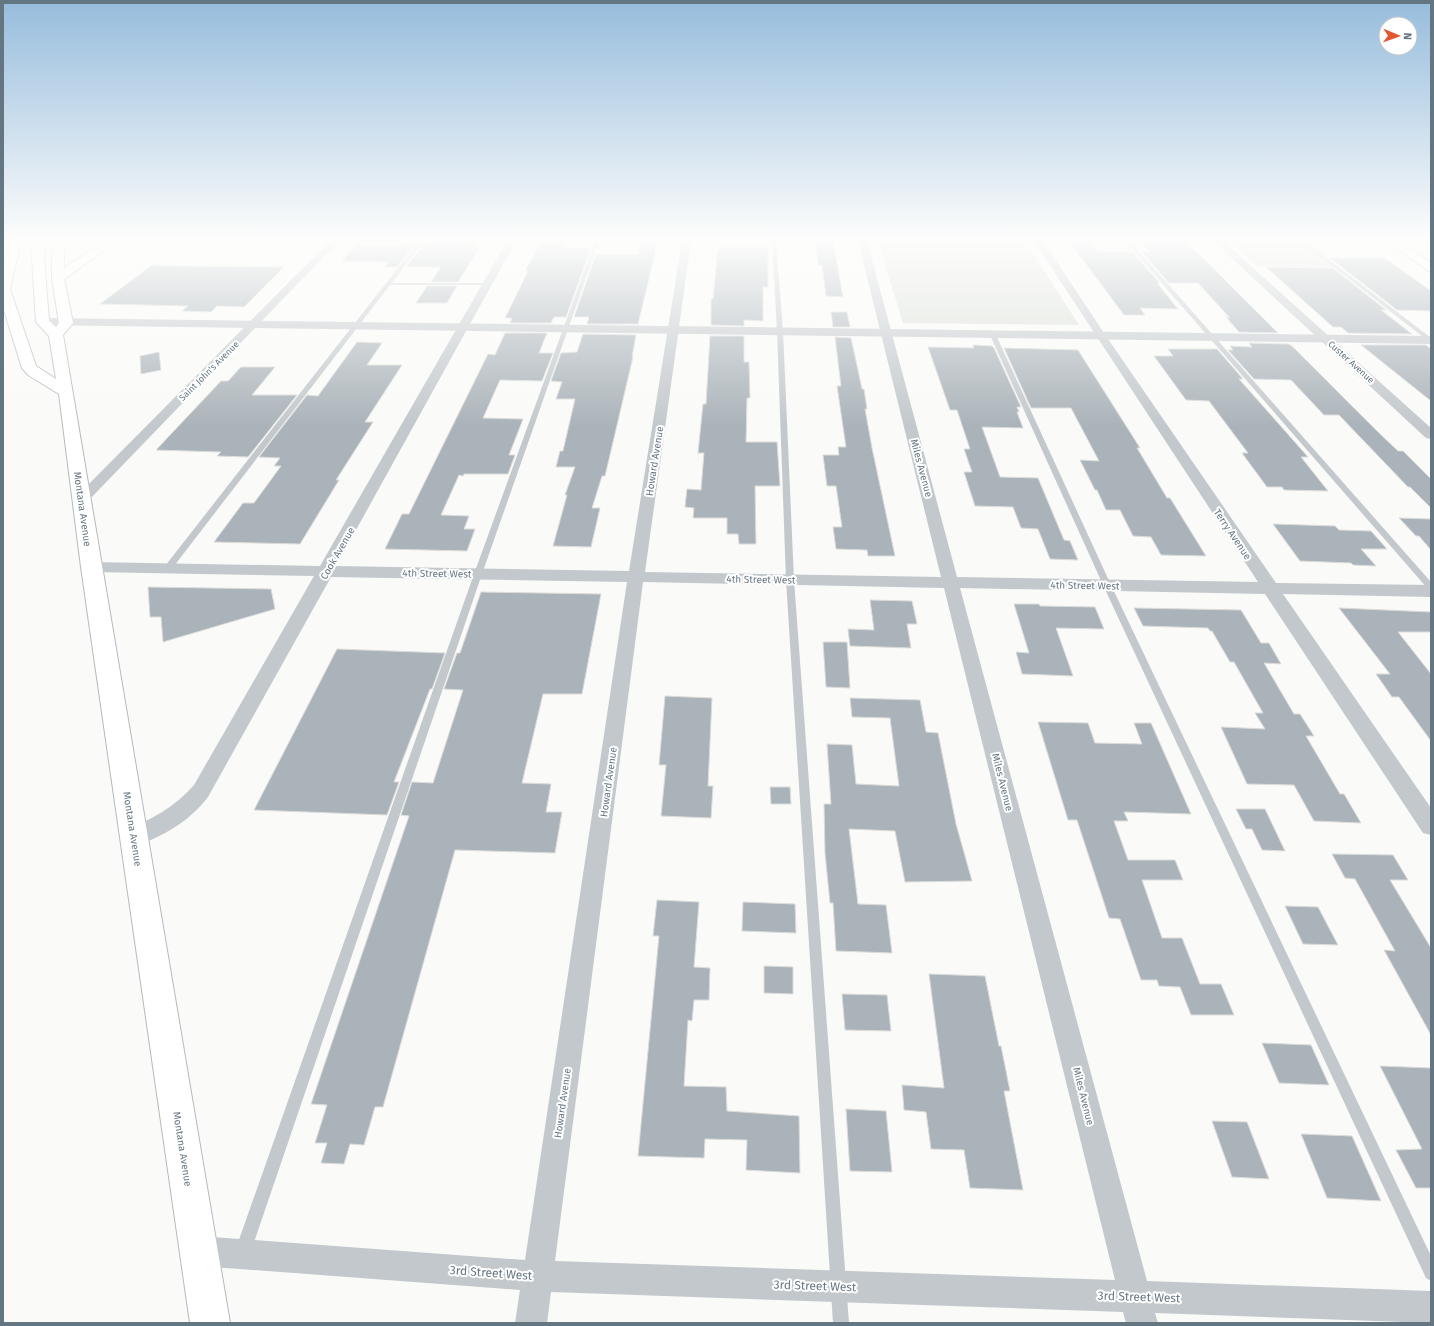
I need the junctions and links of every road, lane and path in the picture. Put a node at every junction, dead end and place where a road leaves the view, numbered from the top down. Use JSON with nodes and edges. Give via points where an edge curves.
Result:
{"nodes":[{"id":1,"x":8,"y":303,"type":"edge"},
{"id":2,"x":49,"y":303,"type":"edge"},
{"id":3,"x":56,"y":303,"type":"edge"},
{"id":4,"x":275,"y":303,"type":"edge"},
{"id":5,"x":376,"y":303,"type":"edge"},
{"id":6,"x":478,"y":303,"type":"edge"},
{"id":7,"x":574,"y":303,"type":"edge"},
{"id":8,"x":678,"y":303,"type":"edge"},
{"id":9,"x":778,"y":303,"type":"edge"},
{"id":10,"x":879,"y":303,"type":"edge"},
{"id":11,"x":1078,"y":303,"type":"edge"},
{"id":12,"x":1181,"y":303,"type":"edge"},
{"id":13,"x":1286,"y":303,"type":"edge"},
{"id":14,"x":1383,"y":303,"type":"edge"},
{"id":15,"x":254,"y":325,"type":"junction"},
{"id":16,"x":358,"y":326,"type":"junction"},
{"id":17,"x":465,"y":326,"type":"junction"},
{"id":18,"x":55,"y":327,"type":"junction"},
{"id":19,"x":565,"y":328,"type":"junction"},
{"id":20,"x":674,"y":330,"type":"junction"},
{"id":21,"x":780,"y":331,"type":"junction"},
{"id":22,"x":887,"y":333,"type":"junction"},
{"id":23,"x":993,"y":335,"type":"junction"},
{"id":24,"x":1100,"y":336,"type":"junction"},
{"id":25,"x":1212,"y":338,"type":"junction"},
{"id":26,"x":1326,"y":339,"type":"junction"},
{"id":27,"x":1431,"y":340,"type":"edge"},
{"id":28,"x":66,"y":393,"type":"junction"},
{"id":29,"x":1431,"y":435,"type":"edge"},
{"id":30,"x":82,"y":499,"type":"junction"},
{"id":31,"x":91,"y":567,"type":"junction"},
{"id":32,"x":168,"y":568,"type":"junction"},
{"id":33,"x":326,"y":571,"type":"junction"},
{"id":34,"x":478,"y":574,"type":"junction"},
{"id":35,"x":636,"y":577,"type":"junction"},
{"id":36,"x":790,"y":580,"type":"junction"},
{"id":37,"x":952,"y":582,"type":"junction"},
{"id":38,"x":1107,"y":585,"type":"junction"},
{"id":39,"x":1431,"y":587,"type":"edge"},
{"id":40,"x":1270,"y":588,"type":"junction"},
{"id":41,"x":1431,"y":591,"type":"edge"},
{"id":42,"x":1431,"y":826,"type":"edge"},
{"id":43,"x":134,"y":837,"type":"junction"},
{"id":44,"x":199,"y":1251,"type":"junction"},
{"id":45,"x":242,"y":1254,"type":"junction"},
{"id":46,"x":1431,"y":1273,"type":"edge"},
{"id":47,"x":538,"y":1276,"type":"junction"},
{"id":48,"x":839,"y":1286,"type":"junction"},
{"id":49,"x":1431,"y":1307,"type":"edge"},
{"id":50,"x":1139,"y":1310,"type":"edge"},
{"id":51,"x":210,"y":1323,"type":"edge"},
{"id":52,"x":531,"y":1323,"type":"edge"},
{"id":53,"x":841,"y":1323,"type":"edge"}],
"edges":[{"from":1,"to":28,"type":"main road","via":[[29,368],[58,385]]},
{"from":2,"to":18,"type":"main road","name":"Montana Avenue"},
{"from":3,"to":18,"type":"main road","name":"Montana Avenue"},
{"from":4,"to":15,"type":"street","name":"Saint John's Avenue"},
{"from":5,"to":16,"type":"lane"},
{"from":6,"to":17,"type":"street","name":"Cook Avenue"},
{"from":7,"to":19,"type":"lane"},
{"from":8,"to":20,"type":"street","name":"Howard Avenue"},
{"from":9,"to":21,"type":"lane"},
{"from":10,"to":22,"type":"street","name":"Miles Avenue"},
{"from":11,"to":24,"type":"street","name":"Terry Avenue"},
{"from":12,"to":25,"type":"lane"},
{"from":13,"to":26,"type":"street","name":"Custer Avenue"},
{"from":14,"to":27,"type":"lane"},
{"from":15,"to":16,"type":"street"},
{"from":15,"to":18,"type":"street"},
{"from":15,"to":30,"type":"street","name":"Saint John's Avenue"},
{"from":16,"to":17,"type":"street"},
{"from":16,"to":32,"type":"lane"},
{"from":17,"to":19,"type":"street"},
{"from":17,"to":33,"type":"street","name":"Cook Avenue"},
{"from":18,"to":28,"type":"main road","name":"Montana Avenue"},
{"from":19,"to":20,"type":"street"},
{"from":19,"to":34,"type":"lane"},
{"from":20,"to":21,"type":"street"},
{"from":20,"to":35,"type":"street","name":"Howard Avenue"},
{"from":21,"to":22,"type":"street"},
{"from":21,"to":36,"type":"lane"},
{"from":22,"to":23,"type":"street"},
{"from":22,"to":37,"type":"street","name":"Miles Avenue"},
{"from":23,"to":24,"type":"street"},
{"from":23,"to":38,"type":"lane"},
{"from":24,"to":25,"type":"street"},
{"from":24,"to":40,"type":"street","name":"Terry Avenue"},
{"from":25,"to":26,"type":"street"},
{"from":25,"to":39,"type":"lane"},
{"from":26,"to":27,"type":"street"},
{"from":26,"to":29,"type":"street","name":"Custer Avenue"},
{"from":28,"to":30,"type":"main road","name":"Montana Avenue"},
{"from":30,"to":31,"type":"main road","name":"Montana Avenue"},
{"from":31,"to":32,"type":"street","name":"4th Street West"},
{"from":31,"to":43,"type":"main road","name":"Montana Avenue"},
{"from":32,"to":33,"type":"street","name":"4th Street West"},
{"from":33,"to":34,"type":"street","name":"4th Street West"},
{"from":33,"to":43,"type":"street","name":"Cook Avenue","via":[[192,803],[166,822]]},
{"from":34,"to":35,"type":"street","name":"4th Street West"},
{"from":34,"to":45,"type":"lane"},
{"from":35,"to":36,"type":"street","name":"4th Street West"},
{"from":35,"to":47,"type":"street","name":"Howard Avenue"},
{"from":36,"to":37,"type":"street","name":"4th Street West"},
{"from":36,"to":48,"type":"lane"},
{"from":37,"to":38,"type":"street","name":"4th Street West"},
{"from":37,"to":50,"type":"street","name":"Miles Avenue"},
{"from":38,"to":40,"type":"street","name":"4th Street West"},
{"from":38,"to":46,"type":"lane"},
{"from":40,"to":41,"type":"street","name":"4th Street West"},
{"from":40,"to":42,"type":"street","name":"Terry Avenue"},
{"from":43,"to":44,"type":"main road","name":"Montana Avenue"},
{"from":44,"to":45,"type":"street","name":"3rd Street West"},
{"from":44,"to":51,"type":"main road","name":"Montana Avenue"},
{"from":45,"to":47,"type":"street","name":"3rd Street West"},
{"from":47,"to":48,"type":"street","name":"3rd Street West"},
{"from":47,"to":52,"type":"street","name":"Howard Avenue"},
{"from":48,"to":50,"type":"street","name":"3rd Street West"},
{"from":48,"to":53,"type":"lane"},
{"from":49,"to":50,"type":"street","name":"3rd Street West"}]}
